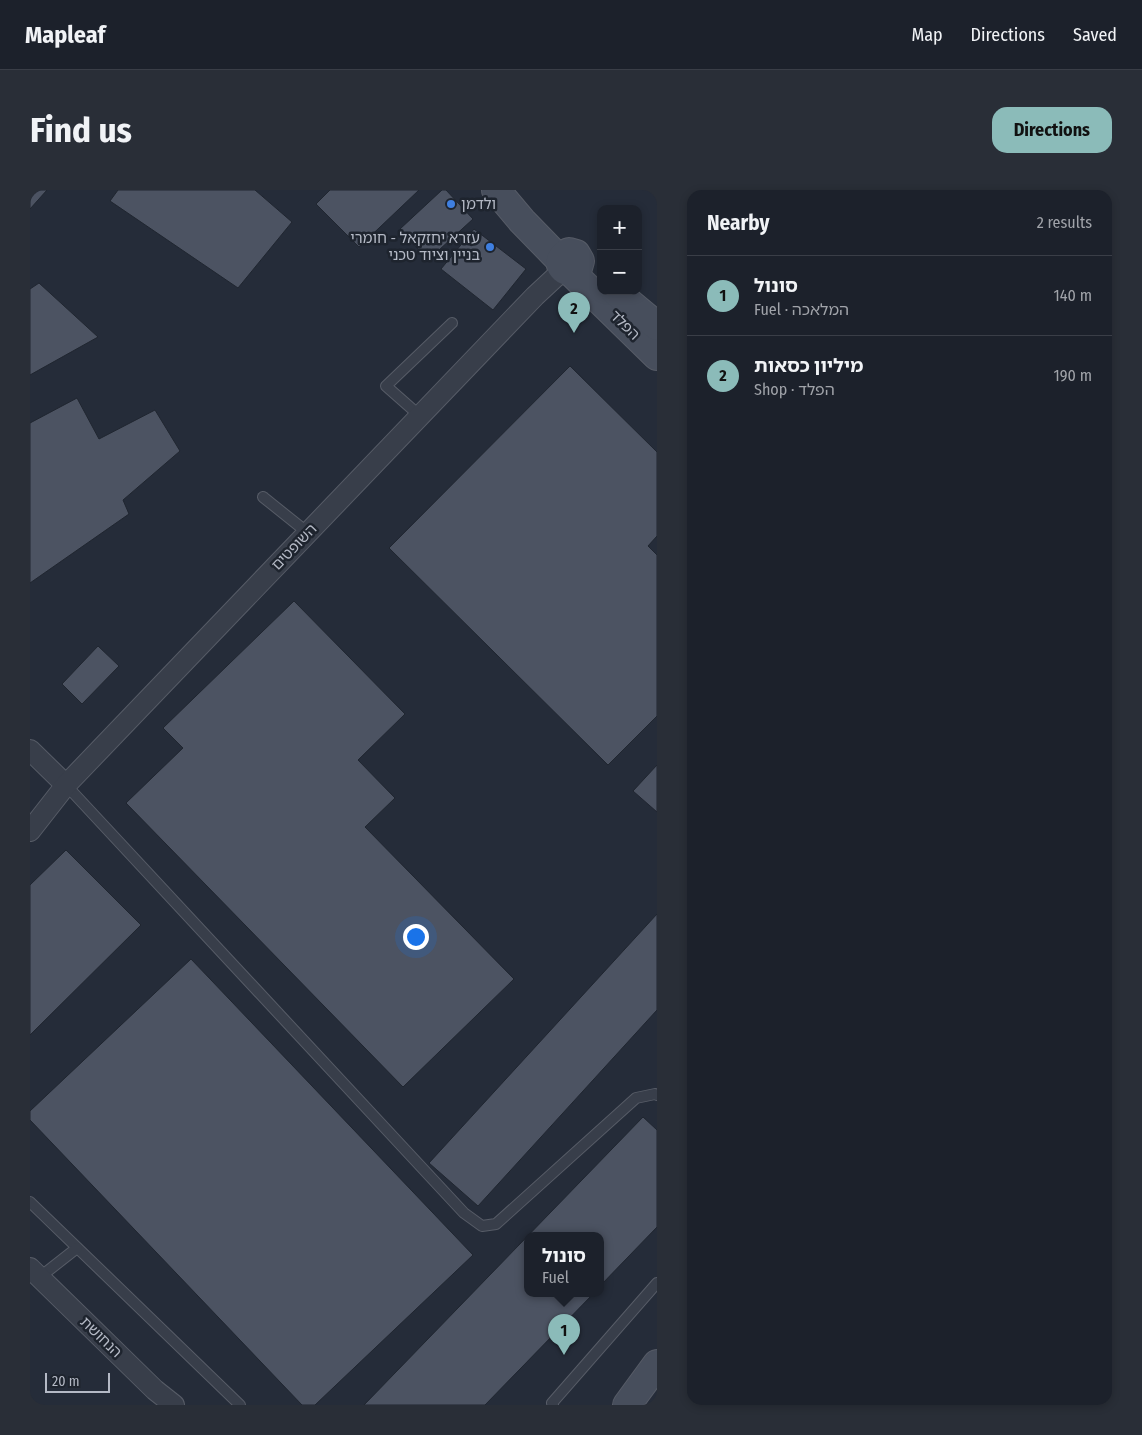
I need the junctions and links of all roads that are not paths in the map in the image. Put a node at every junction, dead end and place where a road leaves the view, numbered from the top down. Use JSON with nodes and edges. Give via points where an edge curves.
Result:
{"nodes":[{"id":1,"x":500,"y":194,"type":"edge"},
{"id":2,"x":569,"y":263,"type":"junction"},
{"id":3,"x":597,"y":278,"type":"edge"},
{"id":4,"x":620,"y":295,"type":"edge"},
{"id":5,"x":452,"y":323,"type":"dead end"},
{"id":6,"x":657,"y":326,"type":"edge"},
{"id":7,"x":657,"y":356,"type":"edge"},
{"id":8,"x":420,"y":416,"type":"junction"},
{"id":9,"x":263,"y":497,"type":"dead end"},
{"id":10,"x":308,"y":533,"type":"junction"},
{"id":11,"x":30,"y":750,"type":"edge"},
{"id":12,"x":66,"y":785,"type":"junction"},
{"id":13,"x":30,"y":830,"type":"edge"},
{"id":14,"x":657,"y":1095,"type":"edge"},
{"id":15,"x":30,"y":1202,"type":"edge"},
{"id":16,"x":77,"y":1248,"type":"junction"},
{"id":17,"x":35,"y":1272,"type":"edge"},
{"id":18,"x":657,"y":1283,"type":"edge"},
{"id":19,"x":657,"y":1364,"type":"edge"},
{"id":20,"x":174,"y":1405,"type":"edge"},
{"id":21,"x":240,"y":1405,"type":"edge"},
{"id":22,"x":552,"y":1405,"type":"edge"},
{"id":23,"x":627,"y":1405,"type":"edge"}],
"edges":[{"from":1,"to":2,"type":"street","name":"הפלד","via":[[522,221]]},
{"from":2,"to":3,"type":"street","name":"הפלד"},
{"from":2,"to":7,"type":"street","name":"הפלד"},
{"from":2,"to":8,"type":"street","name":"השופטים"},
{"from":4,"to":6,"type":"street","name":"הפלד"},
{"from":5,"to":8,"type":"lane","via":[[386,386]]},
{"from":8,"to":10,"type":"street","name":"השופטים"},
{"from":9,"to":10,"type":"lane"},
{"from":10,"to":12,"type":"street","name":"השופטים"},
{"from":11,"to":12,"type":"street"},
{"from":12,"to":13,"type":"street","name":"השופטים"},
{"from":12,"to":14,"type":"lane","via":[[464,1213],[482,1226],[496,1224],[636,1098]]},
{"from":15,"to":16,"type":"lane"},
{"from":16,"to":17,"type":"lane"},
{"from":16,"to":21,"type":"lane"},
{"from":17,"to":20,"type":"street","name":"הנחושת"},
{"from":18,"to":22,"type":"lane"},
{"from":19,"to":23,"type":"street"}]}
